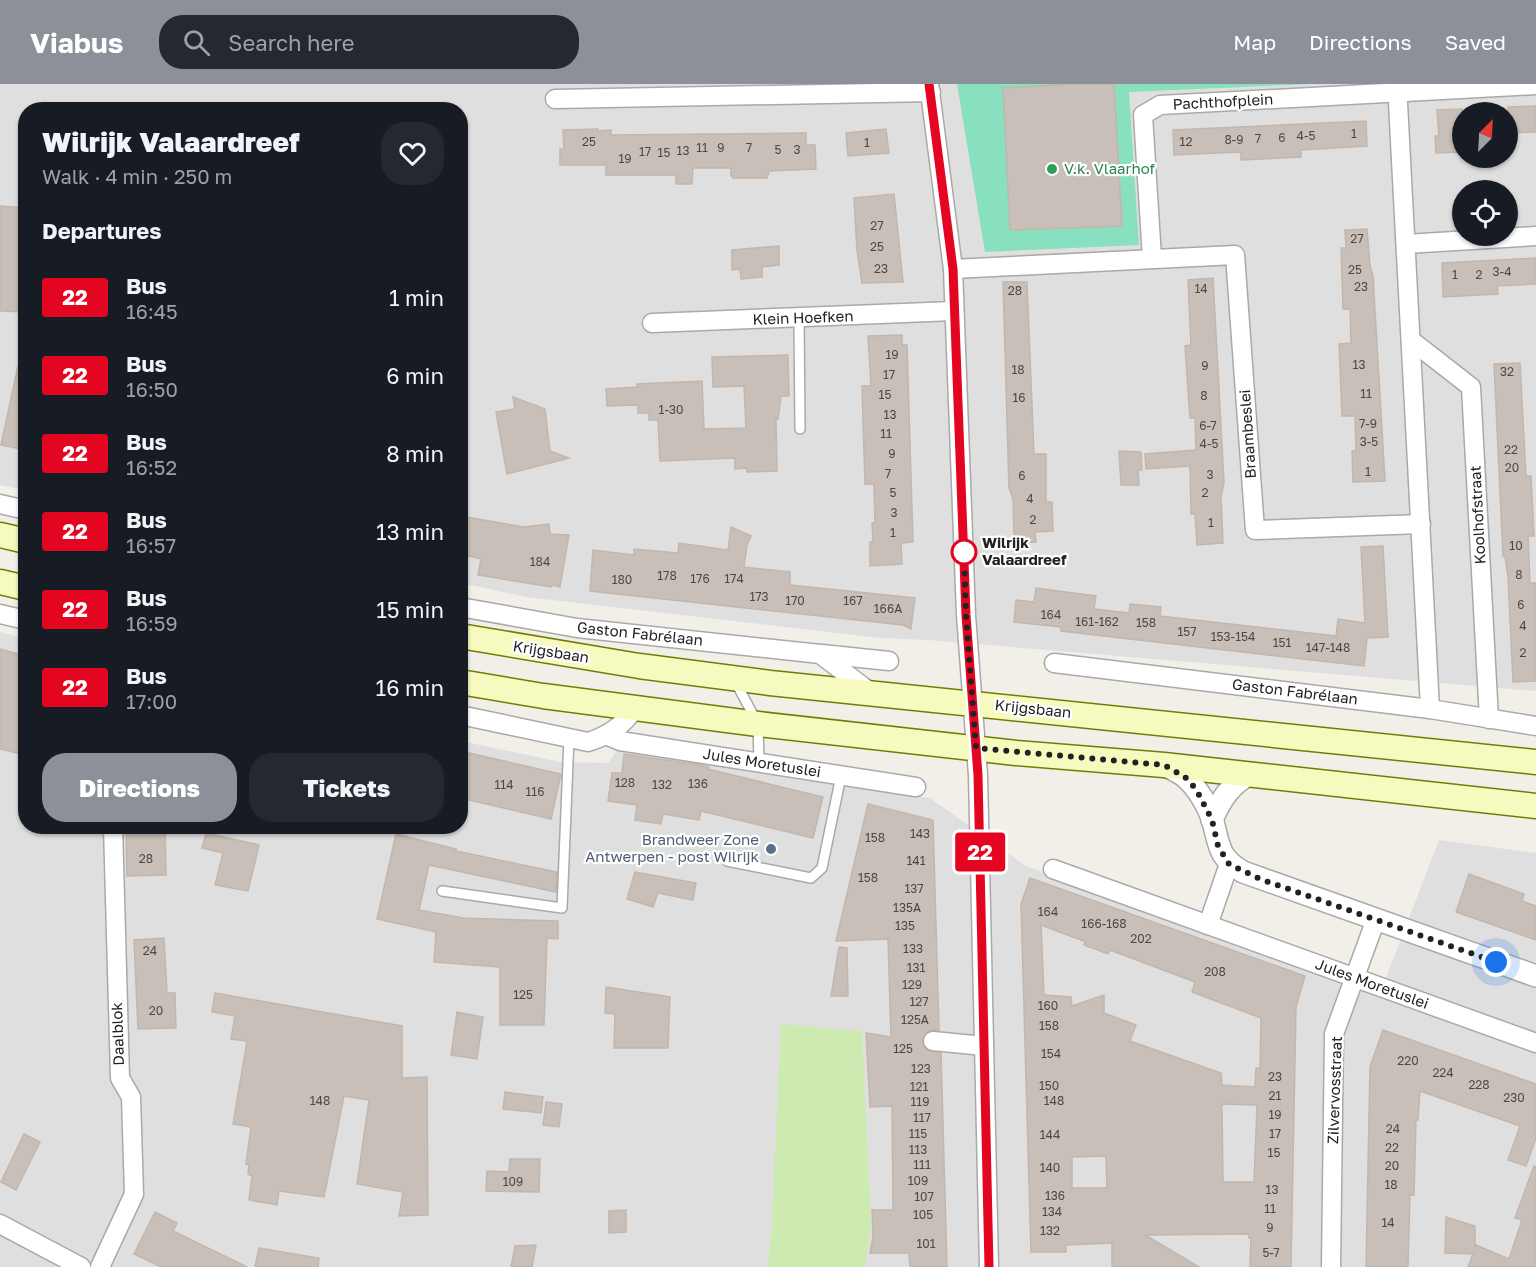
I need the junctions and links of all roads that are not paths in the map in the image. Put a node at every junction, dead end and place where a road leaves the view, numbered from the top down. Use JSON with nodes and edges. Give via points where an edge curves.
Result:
{"nodes":[{"id":1,"x":1536,"y":85,"type":"edge"},
{"id":2,"x":930,"y":88,"type":"edge"},
{"id":3,"x":1397,"y":88,"type":"edge"},
{"id":4,"x":605,"y":91,"type":"edge"},
{"id":5,"x":555,"y":99,"type":"dead end"},
{"id":6,"x":1536,"y":236,"type":"edge"},
{"id":7,"x":1406,"y":244,"type":"junction"},
{"id":8,"x":1152,"y":258,"type":"junction"},
{"id":9,"x":953,"y":269,"type":"junction"},
{"id":10,"x":954,"y":311,"type":"junction"},
{"id":11,"x":799,"y":318,"type":"junction"},
{"id":12,"x":652,"y":323,"type":"dead end"},
{"id":13,"x":1412,"y":340,"type":"junction"},
{"id":14,"x":800,"y":429,"type":"dead end"},
{"id":15,"x":0,"y":504,"type":"edge"},
{"id":16,"x":18,"y":508,"type":"edge"},
{"id":17,"x":1421,"y":524,"type":"junction"},
{"id":18,"x":0,"y":535,"type":"edge"},
{"id":19,"x":18,"y":539,"type":"edge"},
{"id":20,"x":0,"y":582,"type":"edge"},
{"id":21,"x":18,"y":586,"type":"edge"},
{"id":22,"x":468,"y":609,"type":"edge"},
{"id":23,"x":0,"y":614,"type":"edge"},
{"id":24,"x":18,"y":618,"type":"edge"},
{"id":25,"x":468,"y":637,"type":"edge"},
{"id":26,"x":820,"y":654,"type":"junction"},
{"id":27,"x":889,"y":661,"type":"dead end"},
{"id":28,"x":1054,"y":663,"type":"dead end"},
{"id":29,"x":733,"y":678,"type":"junction"},
{"id":30,"x":468,"y":683,"type":"edge"},
{"id":31,"x":870,"y":692,"type":"junction"},
{"id":32,"x":973,"y":703,"type":"junction"},
{"id":33,"x":635,"y":708,"type":"junction"},
{"id":34,"x":1430,"y":709,"type":"junction"},
{"id":35,"x":468,"y":717,"type":"edge"},
{"id":36,"x":1489,"y":718,"type":"junction"},
{"id":37,"x":758,"y":724,"type":"junction"},
{"id":38,"x":1536,"y":726,"type":"edge"},
{"id":39,"x":608,"y":736,"type":"junction"},
{"id":40,"x":569,"y":738,"type":"junction"},
{"id":41,"x":976,"y":748,"type":"junction"},
{"id":42,"x":759,"y":762,"type":"junction"},
{"id":43,"x":1536,"y":762,"type":"edge"},
{"id":44,"x":1164,"y":765,"type":"junction"},
{"id":45,"x":1250,"y":774,"type":"junction"},
{"id":46,"x":841,"y":776,"type":"junction"},
{"id":47,"x":916,"y":787,"type":"dead end"},
{"id":48,"x":1536,"y":806,"type":"edge"},
{"id":49,"x":1212,"y":820,"type":"junction"},
{"id":50,"x":113,"y":834,"type":"edge"},
{"id":51,"x":727,"y":861,"type":"dead end"},
{"id":52,"x":1229,"y":864,"type":"junction"},
{"id":53,"x":1053,"y":868,"type":"dead end"},
{"id":54,"x":442,"y":891,"type":"dead end"},
{"id":55,"x":1376,"y":919,"type":"junction"},
{"id":56,"x":1208,"y":925,"type":"junction"},
{"id":57,"x":1536,"y":976,"type":"edge"},
{"id":58,"x":1355,"y":978,"type":"junction"},
{"id":59,"x":933,"y":1041,"type":"dead end"},
{"id":60,"x":1536,"y":1043,"type":"edge"},
{"id":61,"x":984,"y":1046,"type":"junction"},
{"id":62,"x":1,"y":1228,"type":"edge"},
{"id":63,"x":81,"y":1267,"type":"edge"},
{"id":64,"x":100,"y":1267,"type":"edge"},
{"id":65,"x":989,"y":1267,"type":"edge"},
{"id":66,"x":1330,"y":1267,"type":"edge"}],
"edges":[{"from":1,"to":3,"type":"street"},
{"from":2,"to":4,"type":"street"},
{"from":2,"to":9,"type":"street"},
{"from":3,"to":7,"type":"street"},
{"from":3,"to":8,"type":"street","name":"Pachthofplein","via":[[1160,105],[1143,115]]},
{"from":4,"to":5,"type":"street"},
{"from":6,"to":7,"type":"street"},
{"from":7,"to":13,"type":"street"},
{"from":8,"to":9,"type":"street"},
{"from":8,"to":17,"type":"street","name":"Braambeslei","via":[[1235,255],[1255,530]]},
{"from":9,"to":10,"type":"street"},
{"from":10,"to":11,"type":"street","name":"Klein Hoefken"},
{"from":10,"to":32,"type":"street"},
{"from":11,"to":12,"type":"street","name":"Klein Hoefken"},
{"from":11,"to":14,"type":"lane"},
{"from":13,"to":17,"type":"street"},
{"from":13,"to":36,"type":"street","name":"Koolhofstraat","via":[[1471,387]]},
{"from":15,"to":16,"type":"street"},
{"from":17,"to":34,"type":"street"},
{"from":18,"to":19,"type":"main road"},
{"from":20,"to":21,"type":"main road"},
{"from":22,"to":26,"type":"street","name":"Gaston Fabrélaan","via":[[577,628]]},
{"from":23,"to":24,"type":"street"},
{"from":25,"to":29,"type":"main road","name":"Krijgsbaan"},
{"from":26,"to":27,"type":"street","name":"Gaston Fabrélaan"},
{"from":26,"to":31,"type":"street"},
{"from":28,"to":34,"type":"street","name":"Gaston Fabrélaan"},
{"from":29,"to":31,"type":"main road","name":"Krijgsbaan"},
{"from":29,"to":37,"type":"lane"},
{"from":30,"to":33,"type":"main road"},
{"from":31,"to":32,"type":"main road","name":"Krijgsbaan"},
{"from":32,"to":41,"type":"street"},
{"from":32,"to":43,"type":"main road","name":"Krijgsbaan"},
{"from":33,"to":37,"type":"main road"},
{"from":33,"to":39,"type":"street"},
{"from":34,"to":36,"type":"street","name":"Gaston Fabrélaan"},
{"from":35,"to":40,"type":"street","name":"Jules Moretuslei"},
{"from":36,"to":38,"type":"street","name":"Gaston Fabrélaan"},
{"from":37,"to":41,"type":"main road"},
{"from":37,"to":42,"type":"lane"},
{"from":39,"to":40,"type":"street","name":"Jules Moretuslei","via":[[588,742]]},
{"from":39,"to":42,"type":"street","name":"Jules Moretuslei"},
{"from":40,"to":54,"type":"lane","via":[[562,908]]},
{"from":41,"to":44,"type":"main road"},
{"from":41,"to":61,"type":"street"},
{"from":42,"to":46,"type":"street","name":"Jules Moretuslei"},
{"from":44,"to":45,"type":"main road"},
{"from":44,"to":49,"type":"street","via":[[1196,789]]},
{"from":45,"to":48,"type":"main road"},
{"from":45,"to":49,"type":"street","via":[[1226,793]]},
{"from":46,"to":47,"type":"street","name":"Jules Moretuslei"},
{"from":46,"to":51,"type":"lane","via":[[822,868],[811,878]]},
{"from":49,"to":52,"type":"street","via":[[1218,846]]},
{"from":50,"to":64,"type":"street","name":"Daalblok","via":[[120,1078],[130,1097],[134,1194]]},
{"from":52,"to":55,"type":"street","via":[[1260,879]]},
{"from":52,"to":56,"type":"street"},
{"from":53,"to":56,"type":"street","name":"Jules Moretuslei"},
{"from":55,"to":57,"type":"street"},
{"from":55,"to":58,"type":"street","name":"Zilvervosstraat"},
{"from":56,"to":58,"type":"street","name":"Jules Moretuslei"},
{"from":58,"to":60,"type":"street","name":"Jules Moretuslei"},
{"from":58,"to":66,"type":"street","name":"Zilvervosstraat","via":[[1334,1034]]},
{"from":59,"to":61,"type":"street"},
{"from":61,"to":65,"type":"street"},
{"from":62,"to":63,"type":"street"}]}
